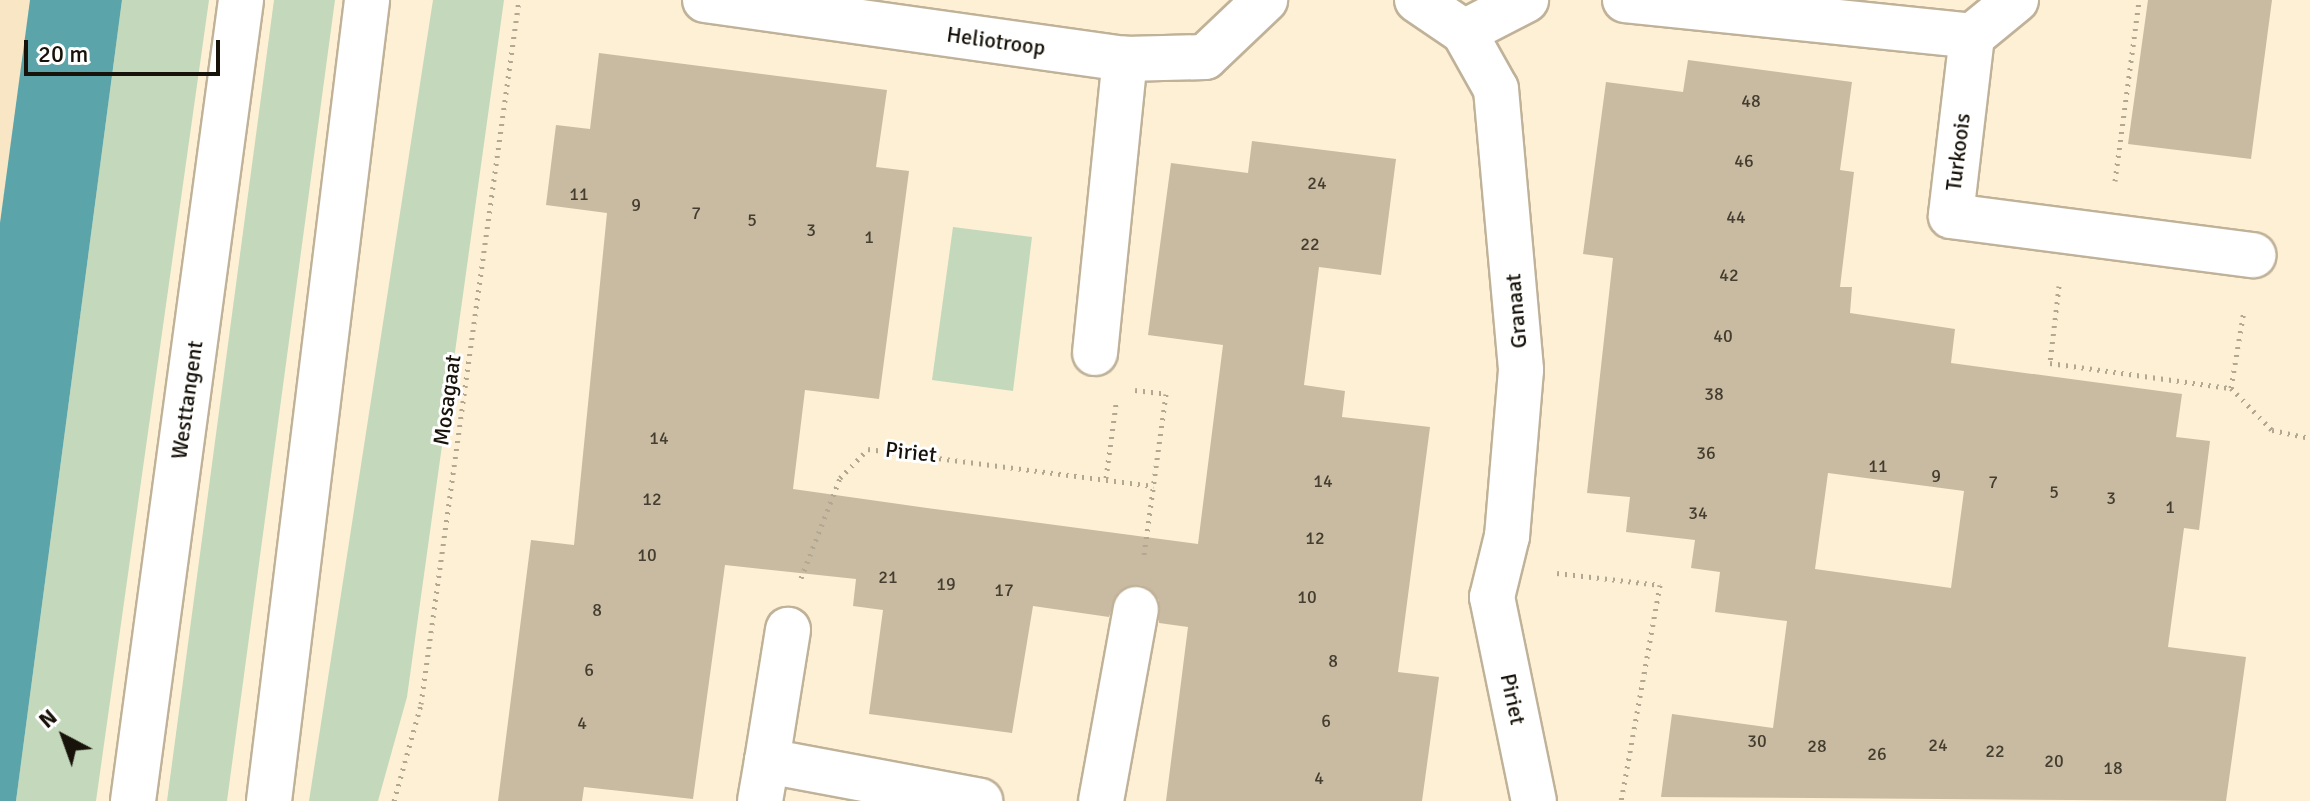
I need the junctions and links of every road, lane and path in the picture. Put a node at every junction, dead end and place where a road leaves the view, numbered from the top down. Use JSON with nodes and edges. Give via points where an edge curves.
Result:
{"nodes":[{"id":1,"x":241,"y":0,"type":"edge"},
{"id":2,"x":367,"y":0,"type":"edge"},
{"id":3,"x":519,"y":0,"type":"edge"},
{"id":4,"x":705,"y":0,"type":"edge"},
{"id":5,"x":1265,"y":0,"type":"edge"},
{"id":6,"x":1417,"y":0,"type":"edge"},
{"id":7,"x":1526,"y":0,"type":"edge"},
{"id":8,"x":1625,"y":0,"type":"edge"},
{"id":9,"x":2016,"y":0,"type":"edge"},
{"id":10,"x":2139,"y":0,"type":"edge"},
{"id":11,"x":862,"y":11,"type":"edge"},
{"id":12,"x":1464,"y":32,"type":"junction"},
{"id":13,"x":1972,"y":36,"type":"junction"},
{"id":14,"x":1125,"y":59,"type":"junction"},
{"id":15,"x":2087,"y":232,"type":"junction"},
{"id":16,"x":2253,"y":255,"type":"joint"},
{"id":17,"x":1095,"y":353,"type":"dead end"},
{"id":18,"x":2231,"y":388,"type":"junction"},
{"id":19,"x":2310,"y":438,"type":"edge"},
{"id":20,"x":1106,"y":478,"type":"junction"},
{"id":21,"x":1154,"y":486,"type":"junction"},
{"id":22,"x":1495,"y":582,"type":"junction"},
{"id":23,"x":1136,"y":609,"type":"joint"},
{"id":24,"x":788,"y":630,"type":"joint"},
{"id":25,"x":764,"y":781,"type":"edge"},
{"id":26,"x":133,"y":801,"type":"edge"},
{"id":27,"x":269,"y":801,"type":"edge"},
{"id":28,"x":394,"y":801,"type":"edge"},
{"id":29,"x":980,"y":801,"type":"edge"},
{"id":30,"x":1101,"y":801,"type":"edge"},
{"id":31,"x":1534,"y":801,"type":"edge"},
{"id":32,"x":1621,"y":801,"type":"edge"}],
"edges":[{"from":1,"to":26,"type":"street","name":"Westtangent"},
{"from":2,"to":27,"type":"street"},
{"from":3,"to":28,"type":"path","name":"Mosagaat","via":[[421,704]]},
{"from":4,"to":11,"type":"street","name":"Heliotroop"},
{"from":5,"to":14,"type":"street","name":"Heliotroop","via":[[1205,57]]},
{"from":6,"to":12,"type":"street","name":"Granaat"},
{"from":7,"to":12,"type":"street"},
{"from":8,"to":13,"type":"street"},
{"from":9,"to":13,"type":"street"},
{"from":10,"to":15,"type":"path"},
{"from":11,"to":14,"type":"street","name":"Heliotroop"},
{"from":12,"to":22,"type":"street","name":"Granaat","via":[[1496,89],[1521,370]]},
{"from":13,"to":15,"type":"street","name":"Turkoois","via":[[1951,216]]},
{"from":14,"to":17,"type":"street"},
{"from":15,"to":16,"type":"street","name":"Turkoois"},
{"from":15,"to":18,"type":"path","via":[[2050,363]]},
{"from":16,"to":18,"type":"path"},
{"from":18,"to":19,"type":"path","via":[[2272,430]]},
{"from":20,"to":21,"type":"path","name":"Piriet"},
{"from":20,"to":21,"type":"path","via":[[1118,387],[1166,394]]},
{"from":20,"to":24,"type":"path","name":"Piriet","via":[[868,449],[840,478],[818,526]]},
{"from":21,"to":23,"type":"path"},
{"from":22,"to":31,"type":"street","name":"Piriet"},
{"from":22,"to":32,"type":"path","via":[[1660,585]]},
{"from":23,"to":30,"type":"street"},
{"from":24,"to":25,"type":"street"},
{"from":25,"to":29,"type":"street"}]}
